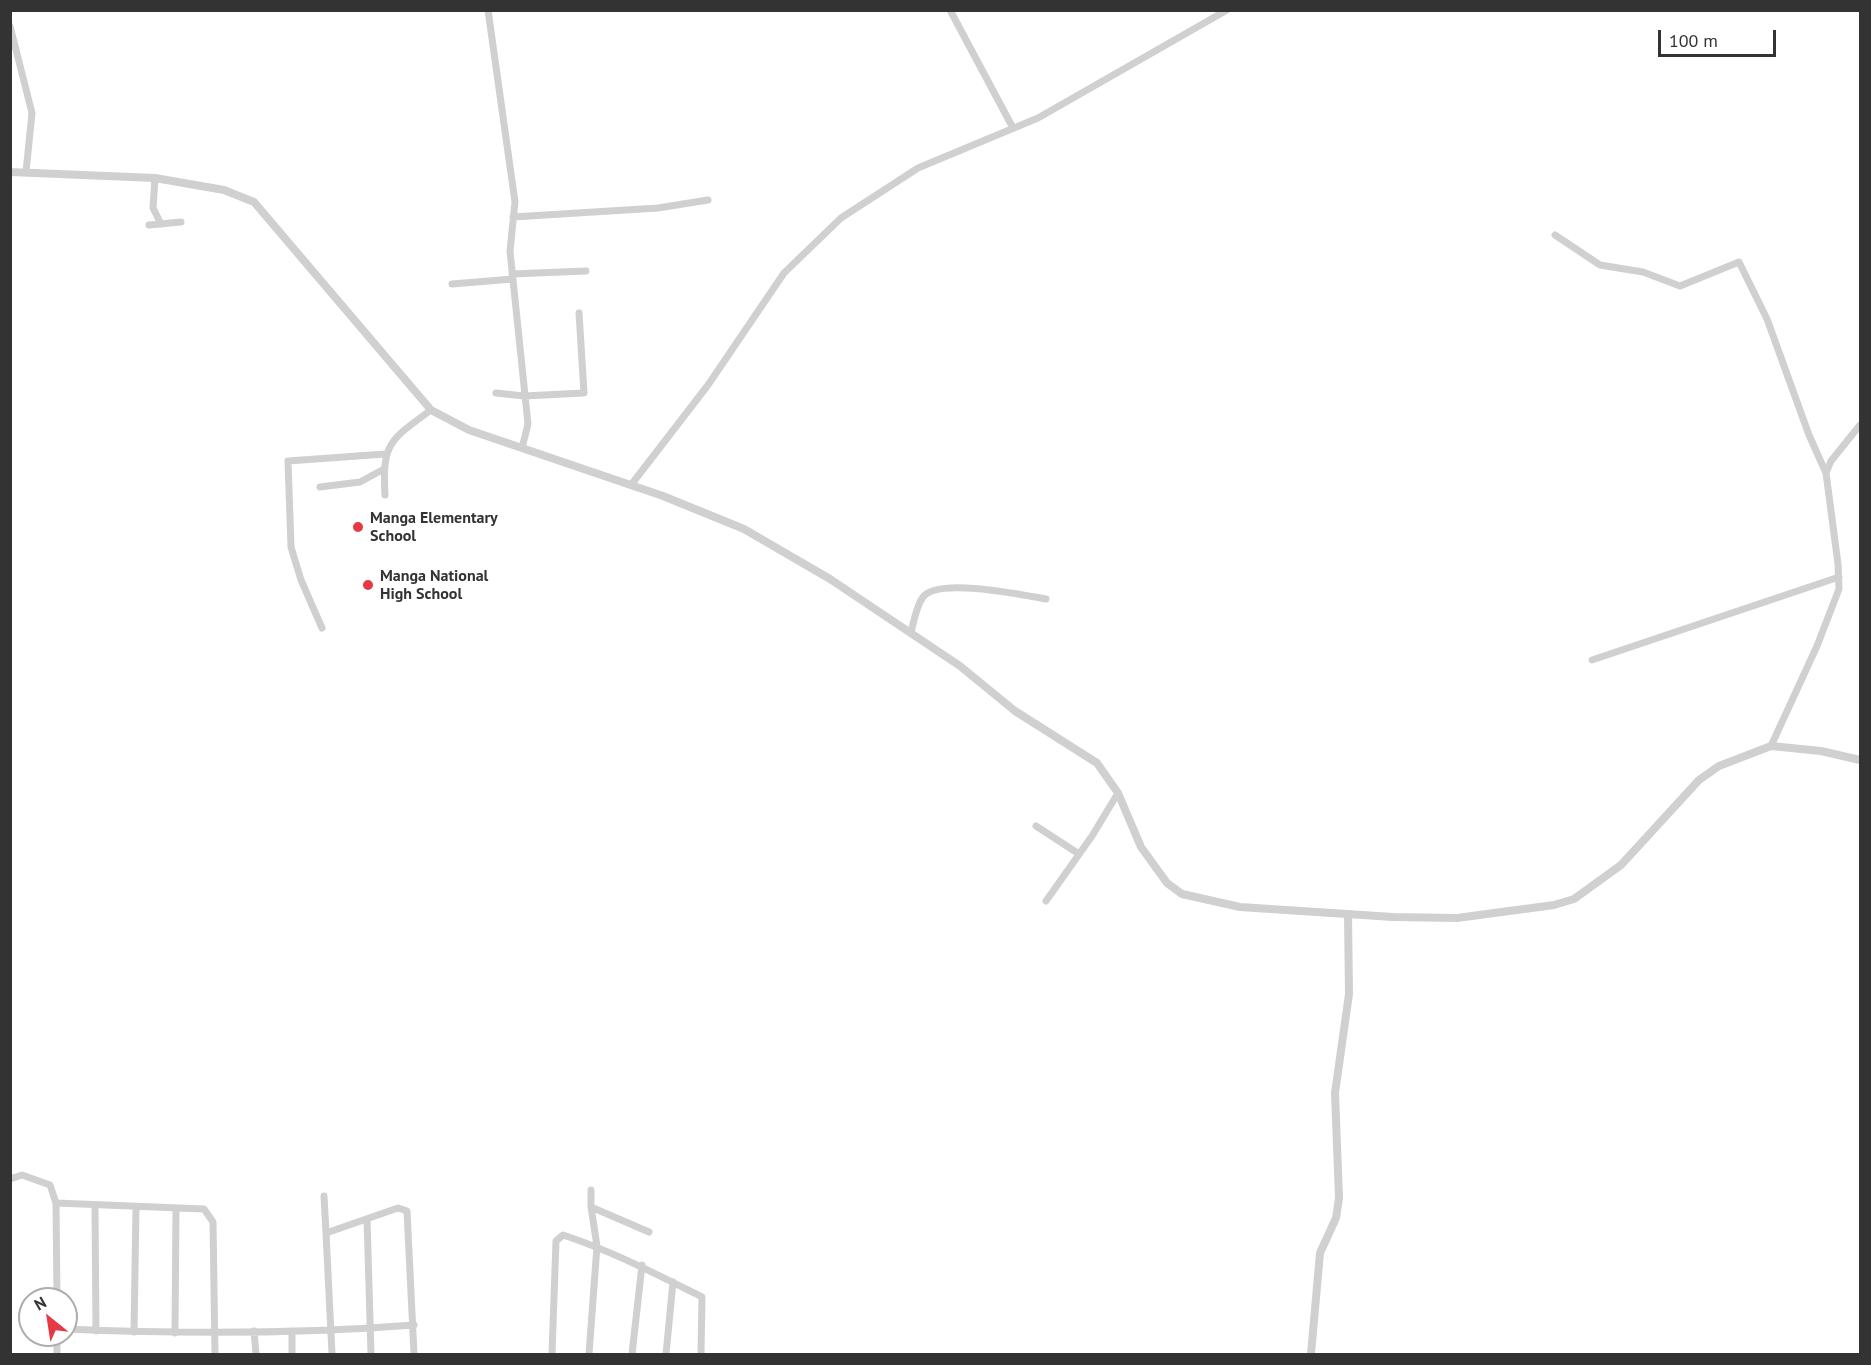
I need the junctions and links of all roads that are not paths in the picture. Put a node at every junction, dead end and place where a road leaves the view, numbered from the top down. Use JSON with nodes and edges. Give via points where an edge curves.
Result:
{"nodes":[{"id":1,"x":488,"y":10,"type":"edge"},
{"id":2,"x":951,"y":10,"type":"edge"},
{"id":3,"x":1227,"y":10,"type":"edge"},
{"id":4,"x":10,"y":26,"type":"edge"},
{"id":5,"x":1013,"y":128,"type":"junction"},
{"id":6,"x":10,"y":172,"type":"edge"},
{"id":7,"x":26,"y":172,"type":"junction"},
{"id":8,"x":155,"y":178,"type":"junction"},
{"id":9,"x":708,"y":200,"type":"dead end"},
{"id":10,"x":513,"y":217,"type":"junction"},
{"id":11,"x":181,"y":222,"type":"dead end"},
{"id":12,"x":161,"y":224,"type":"junction"},
{"id":13,"x":149,"y":225,"type":"dead end"},
{"id":14,"x":1555,"y":236,"type":"dead end"},
{"id":15,"x":586,"y":271,"type":"dead end"},
{"id":16,"x":513,"y":276,"type":"junction"},
{"id":17,"x":452,"y":284,"type":"dead end"},
{"id":18,"x":579,"y":313,"type":"dead end"},
{"id":19,"x":496,"y":393,"type":"dead end"},
{"id":20,"x":524,"y":396,"type":"junction"},
{"id":21,"x":431,"y":410,"type":"junction"},
{"id":22,"x":1860,"y":425,"type":"edge"},
{"id":23,"x":522,"y":448,"type":"junction"},
{"id":24,"x":385,"y":454,"type":"junction"},
{"id":25,"x":384,"y":470,"type":"junction"},
{"id":26,"x":1826,"y":473,"type":"junction"},
{"id":27,"x":631,"y":485,"type":"junction"},
{"id":28,"x":320,"y":487,"type":"dead end"},
{"id":29,"x":386,"y":495,"type":"dead end"},
{"id":30,"x":1839,"y":577,"type":"junction"},
{"id":31,"x":1046,"y":598,"type":"dead end"},
{"id":32,"x":322,"y":628,"type":"dead end"},
{"id":33,"x":910,"y":632,"type":"junction"},
{"id":34,"x":1592,"y":660,"type":"dead end"},
{"id":35,"x":1771,"y":746,"type":"junction"},
{"id":36,"x":1860,"y":760,"type":"edge"},
{"id":37,"x":1118,"y":793,"type":"junction"},
{"id":38,"x":1036,"y":826,"type":"dead end"},
{"id":39,"x":1079,"y":854,"type":"junction"},
{"id":40,"x":1046,"y":901,"type":"dead end"},
{"id":41,"x":1348,"y":915,"type":"junction"},
{"id":42,"x":10,"y":1179,"type":"edge"},
{"id":43,"x":591,"y":1190,"type":"dead end"},
{"id":44,"x":324,"y":1196,"type":"dead end"},
{"id":45,"x":56,"y":1203,"type":"junction"},
{"id":46,"x":95,"y":1207,"type":"junction"},
{"id":47,"x":135,"y":1207,"type":"junction"},
{"id":48,"x":591,"y":1207,"type":"junction"},
{"id":49,"x":176,"y":1208,"type":"junction"},
{"id":50,"x":367,"y":1219,"type":"junction"},
{"id":51,"x":649,"y":1232,"type":"dead end"},
{"id":52,"x":326,"y":1233,"type":"junction"},
{"id":53,"x":597,"y":1246,"type":"junction"},
{"id":54,"x":642,"y":1265,"type":"junction"},
{"id":55,"x":673,"y":1282,"type":"junction"},
{"id":56,"x":57,"y":1287,"type":"edge"},
{"id":57,"x":414,"y":1325,"type":"junction"},
{"id":58,"x":78,"y":1329,"type":"edge"},
{"id":59,"x":331,"y":1329,"type":"junction"},
{"id":60,"x":369,"y":1329,"type":"junction"},
{"id":61,"x":96,"y":1330,"type":"junction"},
{"id":62,"x":254,"y":1331,"type":"junction"},
{"id":63,"x":292,"y":1331,"type":"junction"},
{"id":64,"x":134,"y":1332,"type":"junction"},
{"id":65,"x":214,"y":1332,"type":"junction"},
{"id":66,"x":175,"y":1333,"type":"junction"},
{"id":67,"x":215,"y":1354,"type":"edge"},
{"id":68,"x":256,"y":1354,"type":"edge"},
{"id":69,"x":292,"y":1354,"type":"edge"},
{"id":70,"x":332,"y":1354,"type":"edge"},
{"id":71,"x":371,"y":1354,"type":"edge"},
{"id":72,"x":414,"y":1354,"type":"edge"},
{"id":73,"x":552,"y":1354,"type":"edge"},
{"id":74,"x":589,"y":1354,"type":"edge"},
{"id":75,"x":632,"y":1354,"type":"edge"},
{"id":76,"x":666,"y":1354,"type":"edge"},
{"id":77,"x":701,"y":1354,"type":"edge"},
{"id":78,"x":1311,"y":1354,"type":"edge"}],
"edges":[{"from":1,"to":10,"type":"street"},
{"from":2,"to":5,"type":"street"},
{"from":3,"to":5,"type":"street","via":[[1056,108]]},
{"from":4,"to":7,"type":"street","via":[[32,114]]},
{"from":5,"to":27,"type":"street","via":[[918,168],[876,193],[816,240],[776,284],[708,385]]},
{"from":6,"to":7,"type":"street"},
{"from":7,"to":8,"type":"street"},
{"from":8,"to":12,"type":"street","via":[[153,208]]},
{"from":8,"to":21,"type":"street","via":[[238,194],[263,209]]},
{"from":9,"to":10,"type":"street","via":[[658,208]]},
{"from":10,"to":16,"type":"street"},
{"from":11,"to":12,"type":"street"},
{"from":12,"to":13,"type":"street"},
{"from":14,"to":26,"type":"street","via":[[1600,265],[1643,272],[1680,286],[1739,262],[1767,319]]},
{"from":15,"to":16,"type":"street"},
{"from":16,"to":17,"type":"street"},
{"from":16,"to":20,"type":"street"},
{"from":18,"to":20,"type":"street","via":[[584,393]]},
{"from":19,"to":20,"type":"street"},
{"from":20,"to":23,"type":"street","via":[[528,424]]},
{"from":21,"to":23,"type":"street","via":[[454,424]]},
{"from":21,"to":24,"type":"street","via":[[396,437]]},
{"from":22,"to":26,"type":"street"},
{"from":23,"to":27,"type":"street"},
{"from":24,"to":25,"type":"street"},
{"from":24,"to":32,"type":"street","via":[[288,461],[291,547],[300,580]]},
{"from":25,"to":28,"type":"street","via":[[360,483]]},
{"from":25,"to":29,"type":"street"},
{"from":26,"to":30,"type":"street"},
{"from":27,"to":33,"type":"street","via":[[744,529],[784,550]]},
{"from":30,"to":34,"type":"street"},
{"from":30,"to":35,"type":"street","via":[[1832,607]]},
{"from":31,"to":33,"type":"street","via":[[968,587],[928,592],[921,599]]},
{"from":33,"to":37,"type":"street","via":[[1015,711],[1097,763]]},
{"from":35,"to":36,"type":"street"},
{"from":35,"to":41,"type":"street","via":[[1719,766],[1699,780],[1621,865],[1574,899],[1457,918]]},
{"from":37,"to":39,"type":"street"},
{"from":37,"to":41,"type":"street","via":[[1142,847],[1167,884],[1182,894],[1232,906]]},
{"from":38,"to":39,"type":"street"},
{"from":39,"to":40,"type":"street"},
{"from":41,"to":78,"type":"street","via":[[1349,994],[1335,1093],[1339,1198],[1336,1218],[1320,1253]]},
{"from":42,"to":45,"type":"street","via":[[22,1175],[50,1185]]},
{"from":43,"to":48,"type":"street"},
{"from":44,"to":52,"type":"street"},
{"from":45,"to":46,"type":"street"},
{"from":45,"to":56,"type":"street"},
{"from":46,"to":47,"type":"street"},
{"from":46,"to":61,"type":"street"},
{"from":47,"to":49,"type":"street"},
{"from":47,"to":64,"type":"street"},
{"from":48,"to":51,"type":"street"},
{"from":48,"to":53,"type":"street"},
{"from":49,"to":65,"type":"street","via":[[204,1209],[212,1217]]},
{"from":49,"to":66,"type":"street"},
{"from":50,"to":52,"type":"street"},
{"from":50,"to":57,"type":"street","via":[[398,1208],[407,1211]]},
{"from":50,"to":60,"type":"street"},
{"from":52,"to":59,"type":"street"},
{"from":53,"to":54,"type":"street"},
{"from":53,"to":73,"type":"street","via":[[563,1235],[557,1238]]},
{"from":53,"to":74,"type":"street"},
{"from":54,"to":55,"type":"street"},
{"from":54,"to":75,"type":"street"},
{"from":55,"to":76,"type":"street"},
{"from":55,"to":77,"type":"street","via":[[703,1298]]},
{"from":57,"to":60,"type":"street"},
{"from":57,"to":72,"type":"street"},
{"from":58,"to":61,"type":"street"},
{"from":59,"to":60,"type":"street"},
{"from":59,"to":63,"type":"street"},
{"from":59,"to":70,"type":"street"},
{"from":60,"to":71,"type":"street"},
{"from":61,"to":64,"type":"street"},
{"from":62,"to":63,"type":"street"},
{"from":62,"to":65,"type":"street"},
{"from":62,"to":68,"type":"street"},
{"from":63,"to":69,"type":"street"},
{"from":64,"to":66,"type":"street"},
{"from":65,"to":66,"type":"street"},
{"from":65,"to":67,"type":"street"}]}
